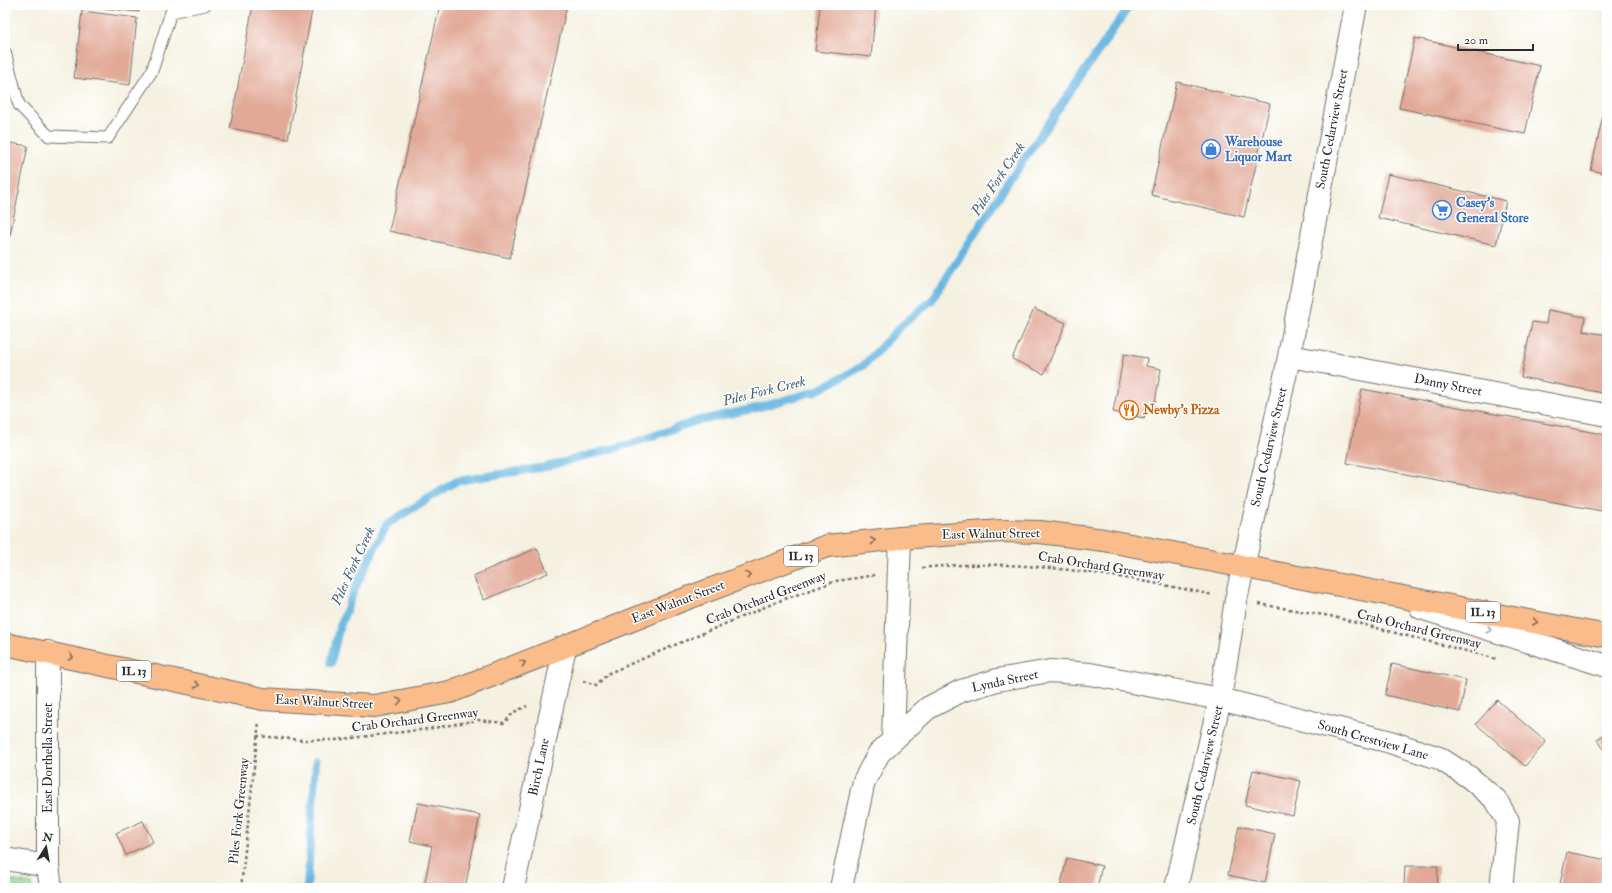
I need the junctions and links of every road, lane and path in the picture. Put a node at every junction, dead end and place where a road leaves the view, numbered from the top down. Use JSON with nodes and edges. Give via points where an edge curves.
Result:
{"nodes":[{"id":1,"x":205,"y":5,"type":"edge"},
{"id":2,"x":1356,"y":5,"type":"edge"},
{"id":3,"x":170,"y":9,"type":"edge"},
{"id":4,"x":5,"y":52,"type":"edge"},
{"id":5,"x":1290,"y":356,"type":"junction"},
{"id":6,"x":1607,"y":414,"type":"edge"},
{"id":7,"x":900,"y":538,"type":"junction"},
{"id":8,"x":1243,"y":566,"type":"junction"},
{"id":9,"x":900,"y":570,"type":"junction"},
{"id":10,"x":1359,"y":588,"type":"junction"},
{"id":11,"x":1236,"y":600,"type":"junction"},
{"id":12,"x":1607,"y":636,"type":"edge"},
{"id":13,"x":5,"y":644,"type":"edge"},
{"id":14,"x":565,"y":647,"type":"junction"},
{"id":15,"x":48,"y":652,"type":"junction"},
{"id":16,"x":1499,"y":659,"type":"dead end"},
{"id":17,"x":1607,"y":666,"type":"edge"},
{"id":18,"x":555,"y":694,"type":"junction"},
{"id":19,"x":1220,"y":699,"type":"junction"},
{"id":20,"x":257,"y":736,"type":"joint"},
{"id":21,"x":893,"y":739,"type":"junction"},
{"id":22,"x":5,"y":859,"type":"edge"},
{"id":23,"x":48,"y":866,"type":"junction"},
{"id":24,"x":51,"y":888,"type":"edge"},
{"id":25,"x":241,"y":888,"type":"edge"},
{"id":26,"x":513,"y":888,"type":"edge"},
{"id":27,"x":841,"y":888,"type":"edge"},
{"id":28,"x":1176,"y":888,"type":"edge"},
{"id":29,"x":1501,"y":888,"type":"edge"}],
"edges":[{"from":1,"to":3,"type":"lane"},
{"from":2,"to":5,"type":"street","name":"South Cedarview Street"},
{"from":3,"to":4,"type":"lane","via":[[152,71],[108,138],[49,136],[19,105]]},
{"from":5,"to":6,"type":"street","name":"Danny Street"},
{"from":5,"to":8,"type":"street","name":"South Cedarview Street"},
{"from":7,"to":8,"type":"highway","name":"East Walnut Street","number":"IL 13","via":[[1002,531],[1040,532],[1104,540]]},
{"from":7,"to":9,"type":"street"},
{"from":14,"to":7,"type":"highway","name":"East Walnut Street","number":"IL 13","one_way":true,"via":[[827,546]]},
{"from":8,"to":10,"type":"highway","name":"East Walnut Street","number":"IL 13"},
{"from":8,"to":11,"type":"street","name":"South Cedarview Street"},
{"from":9,"to":11,"type":"path","name":"Crab Orchard Greenway","via":[[941,566],[1024,564],[1087,571]]},
{"from":9,"to":18,"type":"path","name":"Crab Orchard Greenway","via":[[836,581],[779,601],[609,673],[596,685],[584,681]]},
{"from":9,"to":21,"type":"street"},
{"from":10,"to":12,"type":"highway","name":"East Walnut Street","number":"IL 13","one_way":true},
{"from":10,"to":17,"type":"street","name":"East Walnut Street","one_way":true},
{"from":11,"to":16,"type":"path","name":"Crab Orchard Greenway","via":[[1330,616]]},
{"from":11,"to":19,"type":"street","name":"South Cedarview Street"},
{"from":13,"to":15,"type":"highway","name":"East Walnut Street","number":"IL 13"},
{"from":15,"to":14,"type":"highway","name":"East Walnut Street","number":"IL 13","one_way":true,"via":[[263,699],[374,706],[450,692]]},
{"from":14,"to":18,"type":"street","name":"Birch Lane"},
{"from":15,"to":23,"type":"street","name":"East Dorthella Street"},
{"from":18,"to":20,"type":"path","name":"Crab Orchard Greenway","via":[[514,712],[504,723],[478,720],[335,740]]},
{"from":18,"to":26,"type":"street","name":"Birch Lane"},
{"from":19,"to":21,"type":"street","name":"Lynda Street","via":[[1090,674],[1050,672],[997,680],[961,691],[928,708]]},
{"from":19,"to":28,"type":"street","name":"South Cedarview Street"},
{"from":19,"to":29,"type":"street","name":"South Crestview Lane","via":[[1387,741],[1439,758],[1469,777],[1496,800],[1508,821]]},
{"from":20,"to":25,"type":"path","name":"Piles Fork Greenway"},
{"from":21,"to":27,"type":"street","name":"Lynda Street","via":[[879,754],[864,781]]},
{"from":22,"to":23,"type":"street"},
{"from":23,"to":24,"type":"street","name":"East Dorthella Street"}]}
